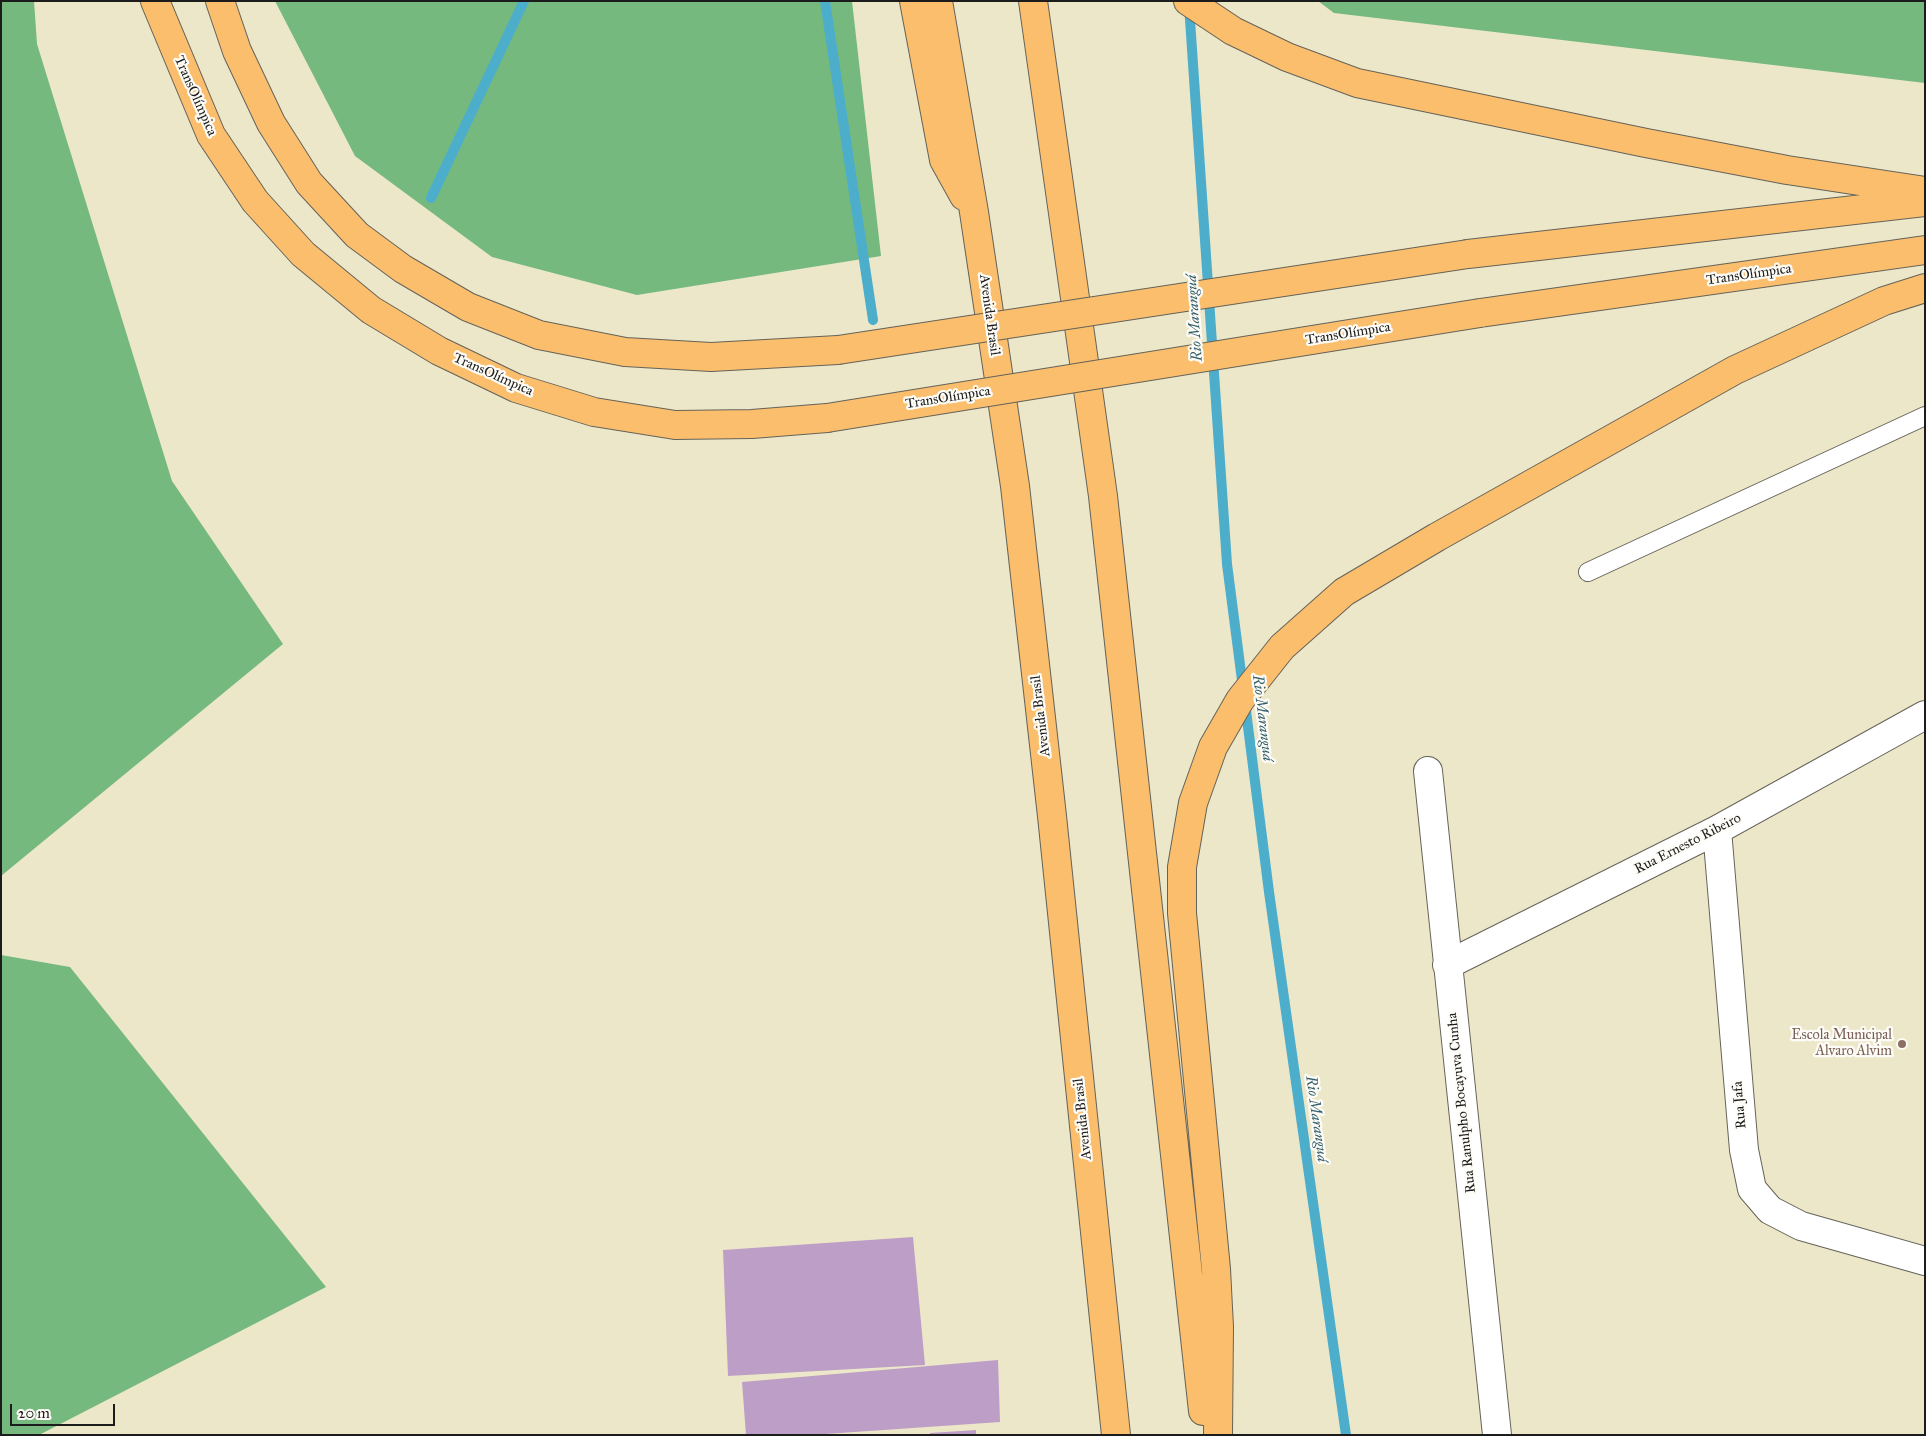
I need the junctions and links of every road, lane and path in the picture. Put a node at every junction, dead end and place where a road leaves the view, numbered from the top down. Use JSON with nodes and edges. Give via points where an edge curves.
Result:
{"nodes":[{"id":1,"x":155,"y":1,"type":"edge"},
{"id":2,"x":220,"y":1,"type":"edge"},
{"id":3,"x":914,"y":1,"type":"edge"},
{"id":4,"x":938,"y":1,"type":"edge"},
{"id":5,"x":1033,"y":1,"type":"edge"},
{"id":6,"x":1188,"y":1,"type":"edge"},
{"id":7,"x":1925,"y":191,"type":"edge"},
{"id":8,"x":1925,"y":202,"type":"edge"},
{"id":9,"x":974,"y":212,"type":"junction"},
{"id":10,"x":1925,"y":250,"type":"edge"},
{"id":11,"x":1925,"y":288,"type":"edge"},
{"id":12,"x":1925,"y":416,"type":"edge"},
{"id":13,"x":1588,"y":572,"type":"dead end"},
{"id":14,"x":1925,"y":715,"type":"edge"},
{"id":15,"x":1428,"y":771,"type":"dead end"},
{"id":16,"x":1717,"y":830,"type":"junction"},
{"id":17,"x":1448,"y":965,"type":"junction"},
{"id":18,"x":1925,"y":1261,"type":"edge"},
{"id":19,"x":1503,"y":1433,"type":"edge"},
{"id":20,"x":1116,"y":1435,"type":"edge"},
{"id":21,"x":1206,"y":1435,"type":"edge"},
{"id":22,"x":1218,"y":1435,"type":"edge"}],
"edges":[{"from":1,"to":10,"type":"highway","name":"TransOlímpica","bridge":true,"via":[[211,135],[255,201],[303,254],[371,310],[439,351],[516,388],[594,412],[675,425],[752,424],[827,418],[1480,313]]},
{"from":2,"to":8,"type":"highway","bridge":true,"via":[[237,51],[271,123],[309,183],[357,235],[403,269],[468,307],[539,335],[625,352],[711,357],[838,350],[1468,254]]},
{"from":3,"to":9,"type":"highway","via":[[944,160]]},
{"from":4,"to":9,"type":"highway","name":"Avenida Brasil"},
{"from":5,"to":21,"type":"highway","via":[[1103,496]]},
{"from":6,"to":7,"type":"highway","via":[[1233,31],[1287,57],[1357,83],[1788,170]]},
{"from":9,"to":20,"type":"highway","name":"Avenida Brasil","via":[[1014,486],[1052,816]]},
{"from":11,"to":22,"type":"highway","via":[[1884,302],[1735,370],[1344,592],[1282,647],[1240,700],[1213,747],[1193,803],[1182,866],[1182,912],[1216,1269]]},
{"from":12,"to":13,"type":"lane"},
{"from":14,"to":16,"type":"street","name":"Rua Ernesto Ribeiro"},
{"from":15,"to":17,"type":"street","name":"Rua Ranulpho Bocayuva Cunha"},
{"from":16,"to":17,"type":"street","name":"Rua Ernesto Ribeiro"},
{"from":16,"to":18,"type":"street","name":"Rua Jafa","via":[[1744,1150],[1752,1189],[1770,1210],[1801,1226]]},
{"from":17,"to":19,"type":"street","name":"Rua Ranulpho Bocayuva Cunha"}]}
